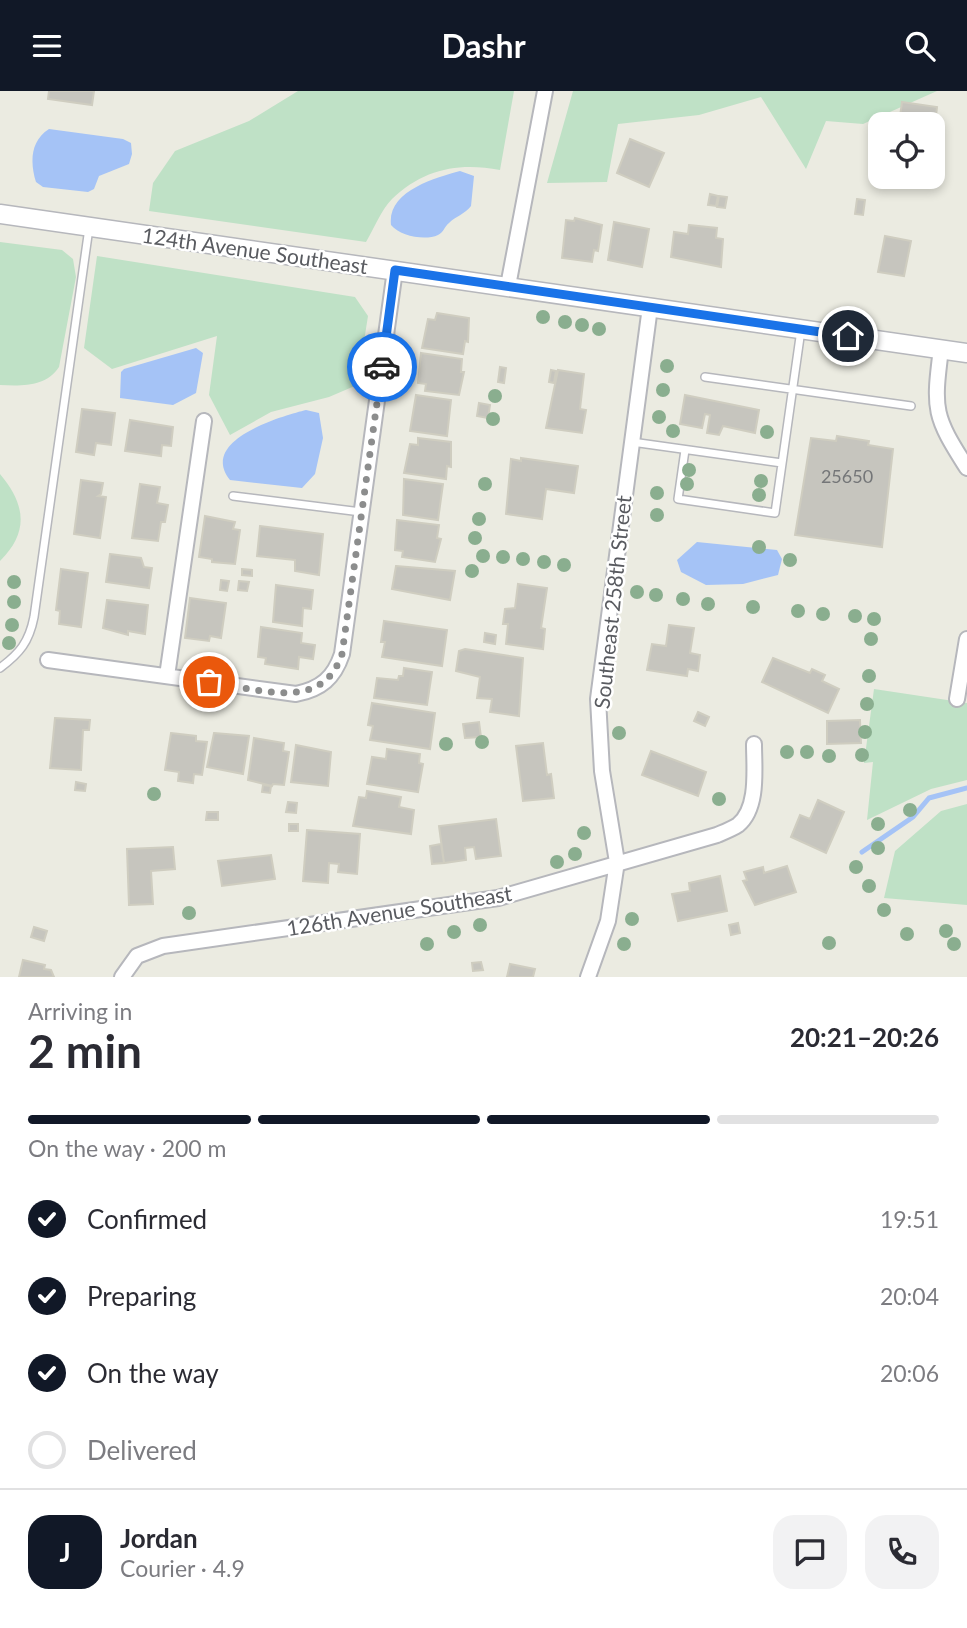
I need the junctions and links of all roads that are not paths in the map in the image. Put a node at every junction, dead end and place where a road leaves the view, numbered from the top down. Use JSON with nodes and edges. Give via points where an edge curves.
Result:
{"nodes":[{"id":1,"x":545,"y":91,"type":"edge"},
{"id":2,"x":0,"y":214,"type":"edge"},
{"id":3,"x":89,"y":227,"type":"junction"},
{"id":4,"x":395,"y":270,"type":"junction"},
{"id":5,"x":508,"y":286,"type":"junction"},
{"id":6,"x":650,"y":307,"type":"junction"},
{"id":7,"x":801,"y":329,"type":"junction"},
{"id":8,"x":940,"y":349,"type":"junction"},
{"id":9,"x":967,"y":353,"type":"edge"},
{"id":10,"x":705,"y":377,"type":"dead end"},
{"id":11,"x":792,"y":390,"type":"junction"},
{"id":12,"x":911,"y":406,"type":"dead end"},
{"id":13,"x":204,"y":421,"type":"dead end"},
{"id":14,"x":631,"y":442,"type":"junction"},
{"id":15,"x":685,"y":450,"type":"junction"},
{"id":16,"x":782,"y":463,"type":"junction"},
{"id":17,"x":967,"y":468,"type":"edge"},
{"id":18,"x":233,"y":496,"type":"dead end"},
{"id":19,"x":362,"y":513,"type":"junction"},
{"id":20,"x":967,"y":643,"type":"edge"},
{"id":21,"x":48,"y":660,"type":"dead end"},
{"id":22,"x":0,"y":668,"type":"edge"},
{"id":23,"x":167,"y":676,"type":"junction"},
{"id":24,"x":957,"y":699,"type":"dead end"},
{"id":25,"x":754,"y":744,"type":"dead end"},
{"id":26,"x":617,"y":862,"type":"junction"},
{"id":27,"x":122,"y":977,"type":"edge"},
{"id":28,"x":588,"y":977,"type":"edge"}],
"edges":[{"from":1,"to":5,"type":"street"},
{"from":2,"to":3,"type":"street","name":"124th Avenue Southeast"},
{"from":3,"to":4,"type":"street","name":"124th Avenue Southeast"},
{"from":3,"to":22,"type":"lane","via":[[34,617],[29,639]]},
{"from":4,"to":5,"type":"street","name":"124th Avenue Southeast"},
{"from":4,"to":19,"type":"street"},
{"from":5,"to":6,"type":"street","name":"124th Avenue Southeast"},
{"from":6,"to":7,"type":"street","name":"124th Avenue Southeast"},
{"from":6,"to":14,"type":"street","name":"Southeast 258th Street"},
{"from":7,"to":8,"type":"street","name":"124th Avenue Southeast"},
{"from":7,"to":11,"type":"lane"},
{"from":8,"to":9,"type":"street","name":"124th Avenue Southeast"},
{"from":8,"to":17,"type":"street","via":[[939,421]]},
{"from":10,"to":11,"type":"lane"},
{"from":11,"to":12,"type":"lane"},
{"from":11,"to":16,"type":"lane"},
{"from":13,"to":23,"type":"street"},
{"from":14,"to":15,"type":"lane"},
{"from":14,"to":26,"type":"street","name":"Southeast 258th Street","via":[[598,699],[602,771]]},
{"from":15,"to":16,"type":"lane"},
{"from":15,"to":16,"type":"lane","via":[[678,499],[775,513]]},
{"from":18,"to":19,"type":"lane"},
{"from":19,"to":23,"type":"street","via":[[342,654],[337,670],[320,686],[296,694]]},
{"from":20,"to":24,"type":"street"},
{"from":21,"to":23,"type":"street"},
{"from":25,"to":26,"type":"street","name":"126th Avenue Southeast","via":[[752,799],[738,825],[718,835]]},
{"from":26,"to":27,"type":"street","name":"126th Avenue Southeast","via":[[498,898],[163,946],[137,957]]},
{"from":26,"to":28,"type":"street","name":"Southeast 258th Street","via":[[608,921]]}]}
